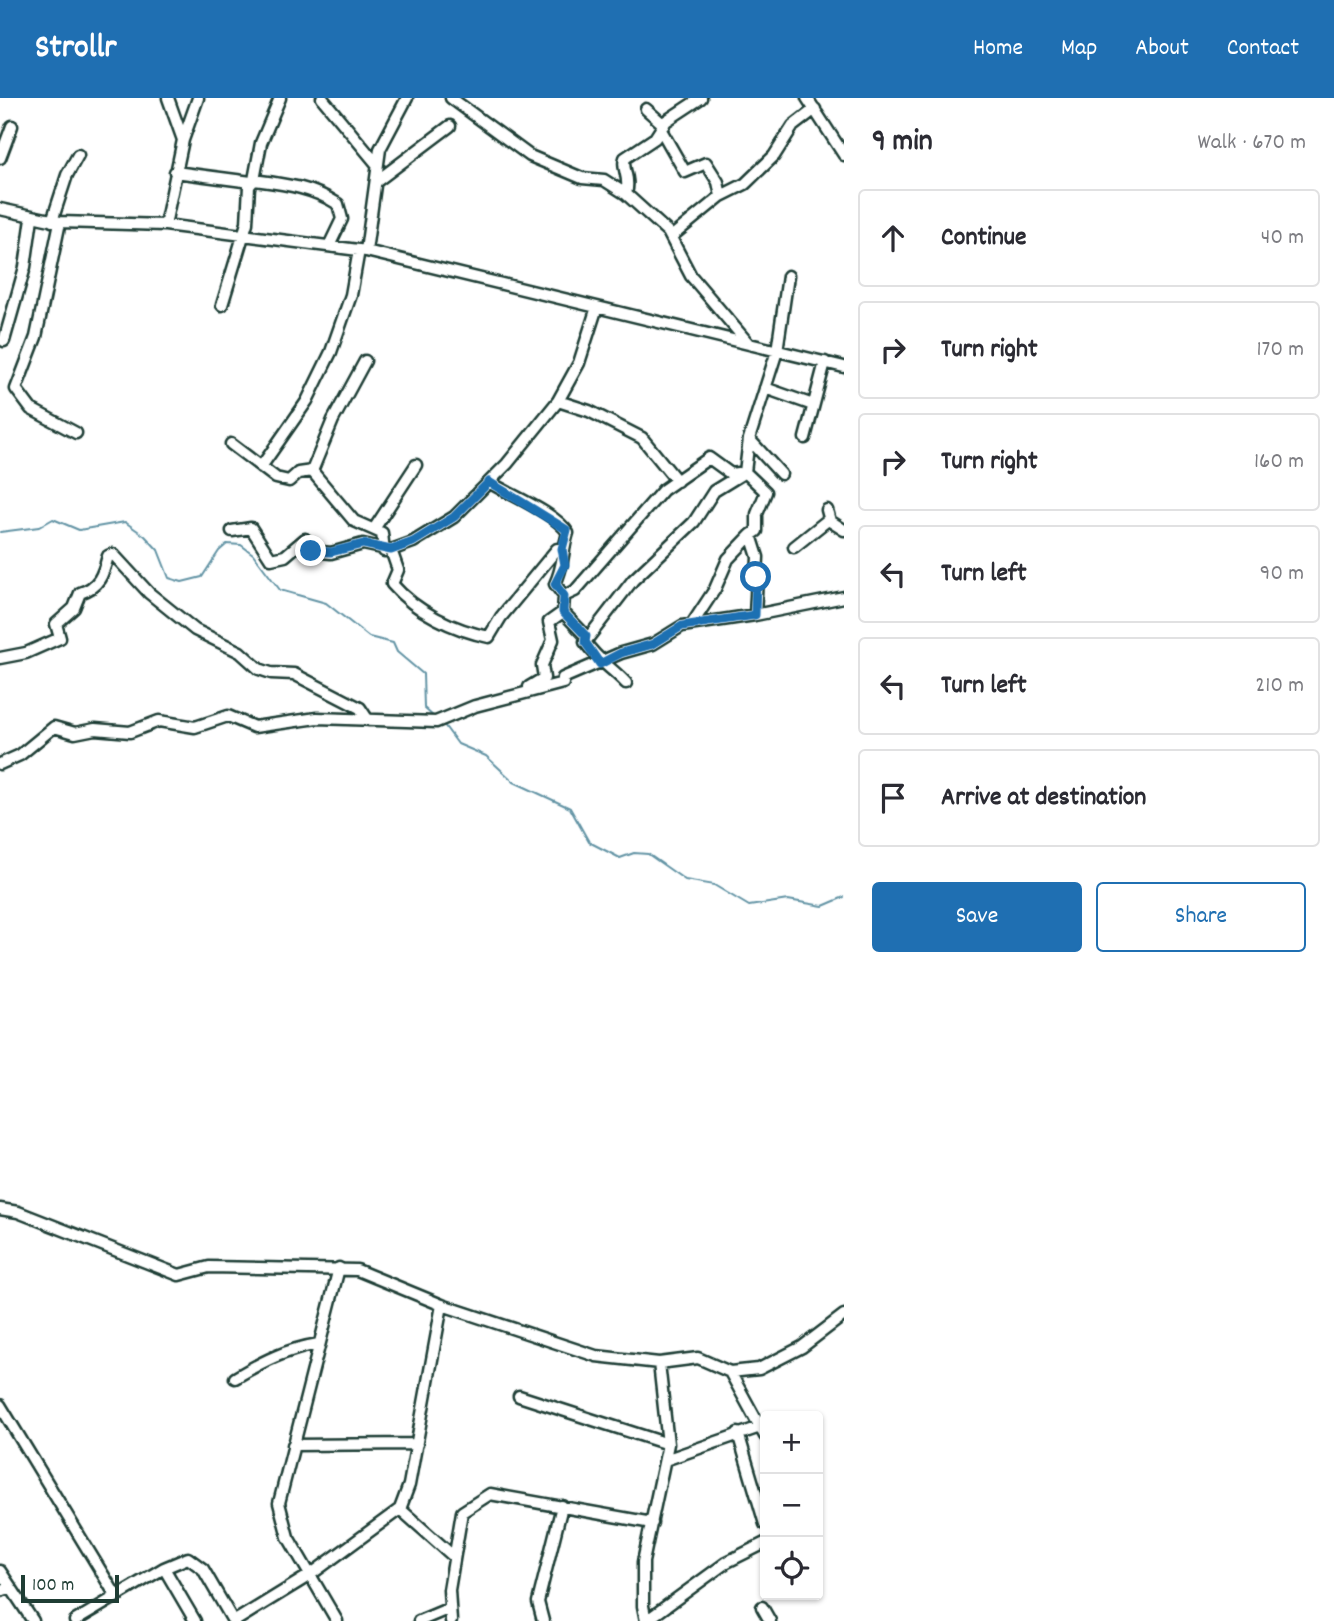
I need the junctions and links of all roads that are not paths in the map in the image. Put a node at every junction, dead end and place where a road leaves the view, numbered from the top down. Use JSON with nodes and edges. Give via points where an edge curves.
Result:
{"nodes":[{"id":1,"x":168,"y":98,"type":"edge"},
{"id":2,"x":198,"y":98,"type":"edge"},
{"id":3,"x":279,"y":98,"type":"edge"},
{"id":4,"x":322,"y":98,"type":"edge"},
{"id":5,"x":407,"y":98,"type":"edge"},
{"id":6,"x":451,"y":98,"type":"edge"},
{"id":7,"x":701,"y":98,"type":"edge"},
{"id":8,"x":807,"y":98,"type":"edge"},
{"id":9,"x":646,"y":109,"type":"dead end"},
{"id":10,"x":815,"y":109,"type":"junction"},
{"id":11,"x":12,"y":126,"type":"dead end"},
{"id":12,"x":450,"y":126,"type":"dead end"},
{"id":13,"x":662,"y":128,"type":"junction"},
{"id":14,"x":183,"y":140,"type":"junction"},
{"id":15,"x":78,"y":155,"type":"dead end"},
{"id":16,"x":844,"y":155,"type":"edge"},
{"id":17,"x":0,"y":158,"type":"edge"},
{"id":18,"x":376,"y":163,"type":"junction"},
{"id":19,"x":176,"y":172,"type":"junction"},
{"id":20,"x":252,"y":181,"type":"junction"},
{"id":21,"x":377,"y":181,"type":"junction"},
{"id":22,"x":626,"y":194,"type":"junction"},
{"id":23,"x":721,"y":196,"type":"junction"},
{"id":24,"x":0,"y":209,"type":"edge"},
{"id":25,"x":32,"y":218,"type":"junction"},
{"id":26,"x":56,"y":221,"type":"junction"},
{"id":27,"x":165,"y":225,"type":"junction"},
{"id":28,"x":243,"y":234,"type":"junction"},
{"id":29,"x":671,"y":237,"type":"junction"},
{"id":30,"x":329,"y":246,"type":"junction"},
{"id":31,"x":363,"y":250,"type":"junction"},
{"id":32,"x":788,"y":276,"type":"dead end"},
{"id":33,"x":222,"y":305,"type":"dead end"},
{"id":34,"x":597,"y":307,"type":"junction"},
{"id":35,"x":4,"y":341,"type":"dead end"},
{"id":36,"x":748,"y":344,"type":"junction"},
{"id":37,"x":777,"y":351,"type":"junction"},
{"id":38,"x":365,"y":361,"type":"dead end"},
{"id":39,"x":825,"y":362,"type":"junction"},
{"id":40,"x":844,"y":367,"type":"edge"},
{"id":41,"x":765,"y":388,"type":"junction"},
{"id":42,"x":558,"y":401,"type":"junction"},
{"id":43,"x":813,"y":405,"type":"junction"},
{"id":44,"x":76,"y":433,"type":"dead end"},
{"id":45,"x":805,"y":438,"type":"dead end"},
{"id":46,"x":749,"y":439,"type":"junction"},
{"id":47,"x":231,"y":444,"type":"dead end"},
{"id":48,"x":416,"y":465,"type":"dead end"},
{"id":49,"x":261,"y":467,"type":"junction"},
{"id":50,"x":312,"y":471,"type":"junction"},
{"id":51,"x":745,"y":472,"type":"junction"},
{"id":52,"x":781,"y":474,"type":"dead end"},
{"id":53,"x":677,"y":481,"type":"junction"},
{"id":54,"x":489,"y":482,"type":"junction"},
{"id":55,"x":844,"y":530,"type":"edge"},
{"id":56,"x":232,"y":531,"type":"dead end"},
{"id":57,"x":382,"y":533,"type":"junction"},
{"id":58,"x":751,"y":535,"type":"junction"},
{"id":59,"x":794,"y":547,"type":"dead end"},
{"id":60,"x":562,"y":549,"type":"junction"},
{"id":61,"x":387,"y":550,"type":"junction"},
{"id":62,"x":564,"y":596,"type":"junction"},
{"id":63,"x":844,"y":597,"type":"edge"},
{"id":64,"x":563,"y":612,"type":"junction"},
{"id":65,"x":755,"y":615,"type":"junction"},
{"id":66,"x":692,"y":624,"type":"junction"},
{"id":67,"x":585,"y":642,"type":"junction"},
{"id":68,"x":0,"y":658,"type":"edge"},
{"id":69,"x":600,"y":664,"type":"junction"},
{"id":70,"x":626,"y":683,"type":"dead end"},
{"id":71,"x":510,"y":697,"type":"junction"},
{"id":72,"x":368,"y":720,"type":"junction"},
{"id":73,"x":0,"y":764,"type":"edge"},
{"id":74,"x":0,"y":1209,"type":"edge"},
{"id":75,"x":339,"y":1268,"type":"junction"},
{"id":76,"x":442,"y":1305,"type":"junction"},
{"id":77,"x":844,"y":1315,"type":"edge"},
{"id":78,"x":319,"y":1344,"type":"junction"},
{"id":79,"x":659,"y":1363,"type":"junction"},
{"id":80,"x":730,"y":1372,"type":"junction"},
{"id":81,"x":235,"y":1378,"type":"dead end"},
{"id":82,"x":519,"y":1396,"type":"dead end"},
{"id":83,"x":0,"y":1405,"type":"edge"},
{"id":84,"x":760,"y":1427,"type":"edge"},
{"id":85,"x":760,"y":1432,"type":"edge"},
{"id":86,"x":738,"y":1433,"type":"junction"},
{"id":87,"x":417,"y":1444,"type":"junction"},
{"id":88,"x":668,"y":1444,"type":"junction"},
{"id":89,"x":293,"y":1445,"type":"junction"},
{"id":90,"x":665,"y":1460,"type":"junction"},
{"id":91,"x":562,"y":1506,"type":"junction"},
{"id":92,"x":760,"y":1507,"type":"edge"},
{"id":93,"x":400,"y":1509,"type":"junction"},
{"id":94,"x":652,"y":1523,"type":"junction"},
{"id":95,"x":760,"y":1546,"type":"edge"},
{"id":96,"x":453,"y":1556,"type":"junction"},
{"id":97,"x":164,"y":1568,"type":"junction"},
{"id":98,"x":0,"y":1571,"type":"edge"},
{"id":99,"x":310,"y":1575,"type":"junction"},
{"id":100,"x":5,"y":1589,"type":"edge"},
{"id":101,"x":116,"y":1596,"type":"junction"},
{"id":102,"x":762,"y":1607,"type":"dead end"},
{"id":103,"x":450,"y":1608,"type":"junction"},
{"id":104,"x":92,"y":1617,"type":"edge"},
{"id":105,"x":33,"y":1621,"type":"edge"},
{"id":106,"x":75,"y":1621,"type":"edge"},
{"id":107,"x":195,"y":1621,"type":"edge"},
{"id":108,"x":234,"y":1621,"type":"edge"},
{"id":109,"x":337,"y":1621,"type":"edge"},
{"id":110,"x":419,"y":1621,"type":"edge"},
{"id":111,"x":450,"y":1621,"type":"edge"},
{"id":112,"x":543,"y":1621,"type":"edge"},
{"id":113,"x":646,"y":1621,"type":"edge"},
{"id":114,"x":770,"y":1621,"type":"edge"}],
"edges":[{"from":1,"to":14,"type":"street"},
{"from":2,"to":14,"type":"street"},
{"from":3,"to":20,"type":"street"},
{"from":4,"to":18,"type":"street"},
{"from":5,"to":18,"type":"street"},
{"from":6,"to":22,"type":"street","via":[[530,156],[582,178],[604,180]]},
{"from":7,"to":13,"type":"street"},
{"from":8,"to":10,"type":"street"},
{"from":9,"to":13,"type":"street"},
{"from":10,"to":16,"type":"street"},
{"from":10,"to":23,"type":"street","via":[[793,126],[774,156],[745,184]]},
{"from":11,"to":17,"type":"street"},
{"from":12,"to":21,"type":"street"},
{"from":13,"to":22,"type":"street","via":[[656,138],[625,158]]},
{"from":13,"to":23,"type":"street","via":[[685,172],[706,163]]},
{"from":14,"to":19,"type":"street"},
{"from":15,"to":26,"type":"street","via":[[67,175]]},
{"from":18,"to":21,"type":"street"},
{"from":19,"to":20,"type":"street"},
{"from":19,"to":27,"type":"street"},
{"from":20,"to":28,"type":"street"},
{"from":20,"to":30,"type":"street","via":[[300,187],[338,204],[342,219]]},
{"from":21,"to":31,"type":"street"},
{"from":22,"to":29,"type":"street"},
{"from":23,"to":29,"type":"street"},
{"from":24,"to":25,"type":"street"},
{"from":25,"to":26,"type":"street"},
{"from":25,"to":35,"type":"street","via":[[25,267]]},
{"from":26,"to":27,"type":"street"},
{"from":26,"to":44,"type":"street","via":[[53,270],[16,389],[30,409]]},
{"from":27,"to":28,"type":"street"},
{"from":28,"to":30,"type":"street"},
{"from":28,"to":33,"type":"street"},
{"from":29,"to":36,"type":"street","via":[[691,276]]},
{"from":30,"to":31,"type":"street"},
{"from":31,"to":34,"type":"street"},
{"from":31,"to":49,"type":"street","via":[[331,352],[307,401]]},
{"from":32,"to":37,"type":"street"},
{"from":34,"to":36,"type":"street"},
{"from":34,"to":42,"type":"street","via":[[579,363]]},
{"from":36,"to":37,"type":"street"},
{"from":37,"to":39,"type":"street"},
{"from":37,"to":41,"type":"street"},
{"from":38,"to":50,"type":"street"},
{"from":39,"to":40,"type":"street"},
{"from":39,"to":43,"type":"street"},
{"from":41,"to":43,"type":"street"},
{"from":41,"to":46,"type":"street"},
{"from":42,"to":53,"type":"street","via":[[642,438]]},
{"from":42,"to":54,"type":"street"},
{"from":43,"to":45,"type":"street"},
{"from":46,"to":51,"type":"street"},
{"from":46,"to":52,"type":"street"},
{"from":47,"to":49,"type":"street"},
{"from":48,"to":57,"type":"street","via":[[374,528]]},
{"from":49,"to":50,"type":"street","via":[[289,481],[298,473]]},
{"from":50,"to":57,"type":"street","via":[[354,522]]},
{"from":51,"to":53,"type":"street","via":[[731,474],[709,458]]},
{"from":51,"to":58,"type":"street","via":[[766,492],[757,513],[757,531]]},
{"from":51,"to":67,"type":"street","via":[[714,491],[694,522],[633,580]]},
{"from":53,"to":62,"type":"street","via":[[575,591]]},
{"from":54,"to":60,"type":"street","via":[[563,526],[568,533]]},
{"from":54,"to":61,"type":"street","via":[[454,517],[413,542]]},
{"from":55,"to":59,"type":"street","via":[[828,514]]},
{"from":56,"to":61,"type":"street","via":[[251,528],[271,559],[285,556],[304,539],[311,551],[331,552],[363,544]]},
{"from":57,"to":61,"type":"street"},
{"from":58,"to":65,"type":"street","via":[[758,566]]},
{"from":58,"to":66,"type":"street","via":[[727,559],[715,589]]},
{"from":60,"to":61,"type":"street","via":[[557,549],[517,597],[489,637],[456,628],[405,599],[393,584],[398,570]]},
{"from":60,"to":62,"type":"street","via":[[565,565],[555,584]]},
{"from":62,"to":64,"type":"street"},
{"from":63,"to":65,"type":"street"},
{"from":64,"to":67,"type":"street","via":[[586,636]]},
{"from":64,"to":71,"type":"street","via":[[549,622],[553,640],[542,665],[544,678]]},
{"from":65,"to":66,"type":"street"},
{"from":66,"to":69,"type":"street"},
{"from":67,"to":69,"type":"street"},
{"from":68,"to":72,"type":"street","via":[[60,638],[55,624],[74,608],[79,593],[98,582],[113,554],[149,593],[195,630],[240,652],[259,669],[294,674],[360,708]]},
{"from":69,"to":70,"type":"street","via":[[611,666]]},
{"from":69,"to":71,"type":"street","via":[[563,678],[563,683]]},
{"from":71,"to":72,"type":"street","via":[[436,722]]},
{"from":72,"to":73,"type":"street","via":[[317,718],[254,727],[228,716],[195,727],[159,721],[130,732],[95,729],[75,733],[54,727],[20,755]]},
{"from":74,"to":75,"type":"street","via":[[179,1275],[209,1266]]},
{"from":75,"to":76,"type":"street","via":[[371,1274]]},
{"from":75,"to":78,"type":"street"},
{"from":76,"to":79,"type":"street","via":[[596,1356]]},
{"from":76,"to":87,"type":"street"},
{"from":77,"to":80,"type":"street","via":[[779,1361]]},
{"from":78,"to":81,"type":"street","via":[[270,1357]]},
{"from":78,"to":89,"type":"street"},
{"from":79,"to":80,"type":"street","via":[[698,1358]]},
{"from":79,"to":88,"type":"street"},
{"from":80,"to":84,"type":"street"},
{"from":82,"to":88,"type":"street"},
{"from":83,"to":101,"type":"street"},
{"from":85,"to":86,"type":"street"},
{"from":86,"to":90,"type":"street"},
{"from":86,"to":92,"type":"street"},
{"from":87,"to":89,"type":"street"},
{"from":87,"to":93,"type":"street"},
{"from":88,"to":90,"type":"street"},
{"from":89,"to":99,"type":"street","via":[[279,1503],[288,1538]]},
{"from":90,"to":94,"type":"street"},
{"from":91,"to":94,"type":"street"},
{"from":91,"to":96,"type":"street","via":[[490,1494],[462,1512]]},
{"from":91,"to":112,"type":"street","via":[[538,1602]]},
{"from":93,"to":96,"type":"street"},
{"from":93,"to":99,"type":"street"},
{"from":94,"to":113,"type":"street","via":[[643,1562]]},
{"from":95,"to":113,"type":"street","via":[[727,1562]]},
{"from":96,"to":103,"type":"street"},
{"from":97,"to":101,"type":"street"},
{"from":97,"to":107,"type":"street"},
{"from":97,"to":108,"type":"street","via":[[188,1558],[197,1562]]},
{"from":98,"to":100,"type":"street"},
{"from":99,"to":108,"type":"street"},
{"from":99,"to":109,"type":"street"},
{"from":100,"to":105,"type":"street"},
{"from":101,"to":104,"type":"street"},
{"from":102,"to":114,"type":"street"},
{"from":103,"to":110,"type":"street"},
{"from":103,"to":111,"type":"street"},
{"from":104,"to":106,"type":"street"}]}
